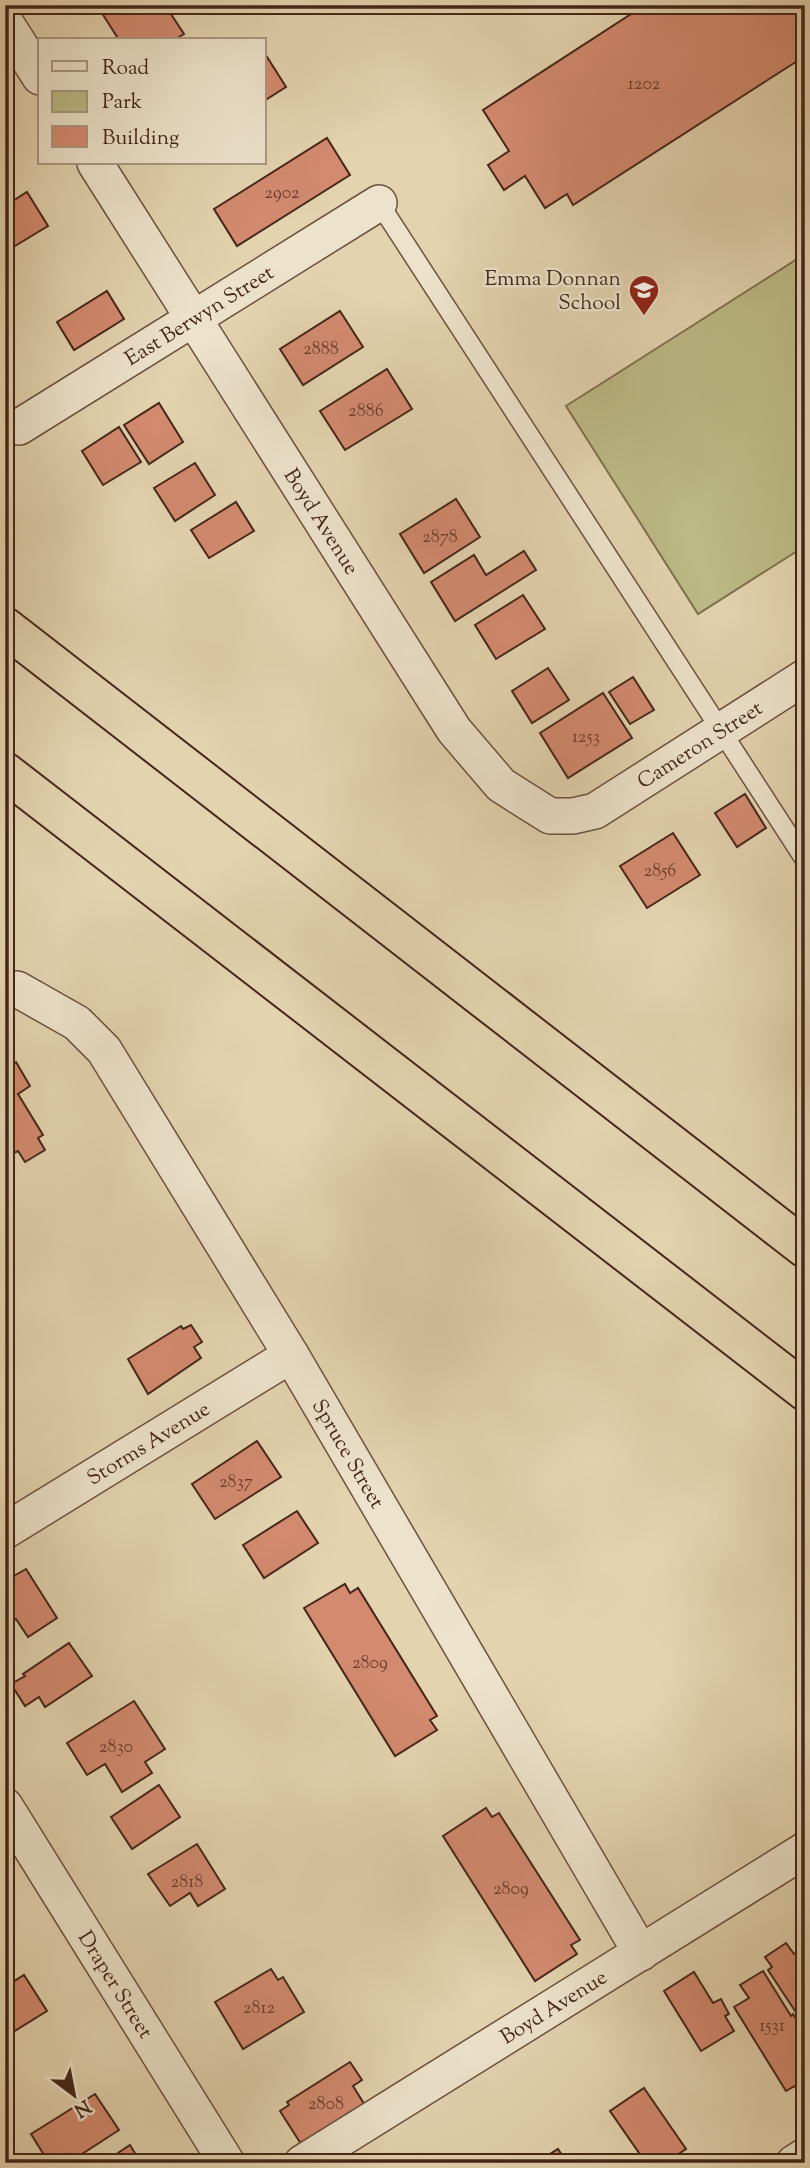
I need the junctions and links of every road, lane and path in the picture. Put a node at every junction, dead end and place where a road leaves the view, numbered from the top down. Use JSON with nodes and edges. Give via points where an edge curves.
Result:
{"nodes":[{"id":1,"x":5,"y":22,"type":"edge"},
{"id":2,"x":38,"y":74,"type":"edge"},
{"id":3,"x":95,"y":164,"type":"edge"},
{"id":4,"x":379,"y":203,"type":"joint"},
{"id":5,"x":193,"y":318,"type":"junction"},
{"id":6,"x":19,"y":426,"type":"dead end"},
{"id":7,"x":5,"y":627,"type":"edge"},
{"id":8,"x":805,"y":677,"type":"edge"},
{"id":9,"x":721,"y":731,"type":"junction"},
{"id":10,"x":5,"y":772,"type":"edge"},
{"id":11,"x":595,"y":811,"type":"joint"},
{"id":12,"x":805,"y":860,"type":"edge"},
{"id":13,"x":17,"y":989,"type":"dead end"},
{"id":14,"x":805,"y":1248,"type":"edge"},
{"id":15,"x":291,"y":1355,"type":"junction"},
{"id":16,"x":805,"y":1391,"type":"edge"},
{"id":17,"x":5,"y":1531,"type":"edge"},
{"id":18,"x":5,"y":1806,"type":"edge"},
{"id":19,"x":805,"y":1850,"type":"edge"},
{"id":20,"x":641,"y":1953,"type":"junction"},
{"id":21,"x":805,"y":2156,"type":"edge"},
{"id":22,"x":227,"y":2163,"type":"edge"},
{"id":23,"x":302,"y":2163,"type":"edge"},
{"id":24,"x":794,"y":2163,"type":"edge"}],
"edges":[{"from":1,"to":2,"type":"street"},
{"from":3,"to":5,"type":"street","name":"Boyd Avenue"},
{"from":4,"to":5,"type":"street","name":"East Berwyn Street"},
{"from":4,"to":9,"type":"lane"},
{"from":5,"to":6,"type":"street","name":"East Berwyn Street"},
{"from":5,"to":11,"type":"street","name":"Boyd Avenue","via":[[454,730],[501,785],[550,816]]},
{"from":7,"to":14,"type":"highway"},
{"from":8,"to":9,"type":"street","name":"Cameron Street"},
{"from":9,"to":11,"type":"street","name":"Cameron Street"},
{"from":9,"to":12,"type":"lane"},
{"from":10,"to":16,"type":"highway"},
{"from":13,"to":15,"type":"street","name":"Spruce Street","via":[[77,1023],[104,1050]]},
{"from":15,"to":17,"type":"street","name":"Storms Avenue"},
{"from":15,"to":20,"type":"street","name":"Spruce Street"},
{"from":18,"to":22,"type":"street","name":"Draper Street"},
{"from":19,"to":20,"type":"street","name":"Boyd Avenue"},
{"from":20,"to":23,"type":"street","name":"Boyd Avenue"},
{"from":21,"to":24,"type":"street"}]}
